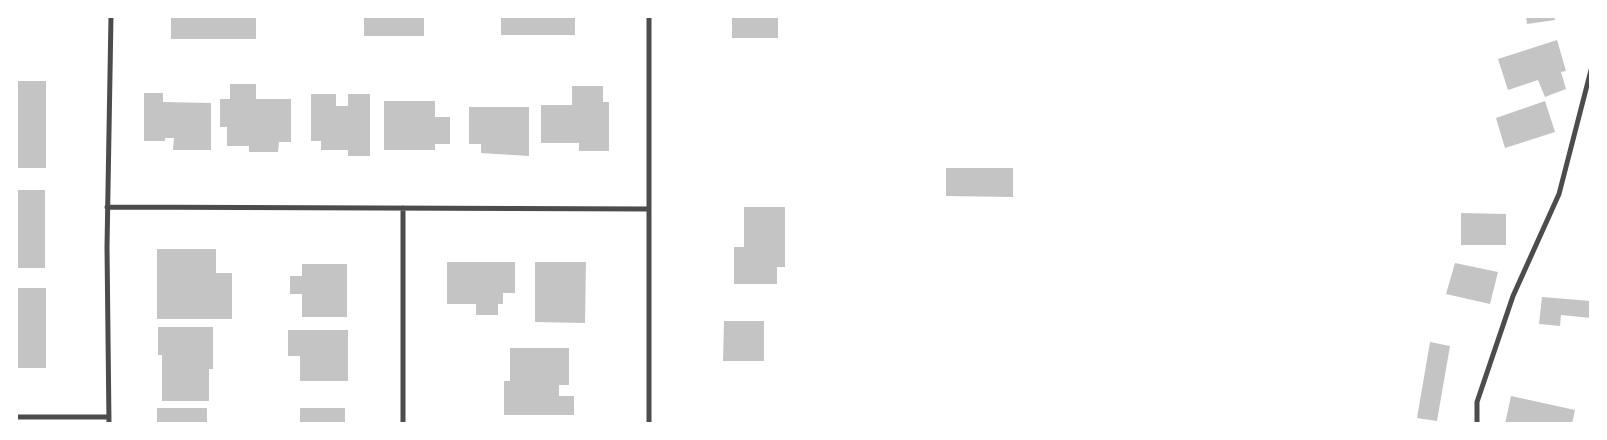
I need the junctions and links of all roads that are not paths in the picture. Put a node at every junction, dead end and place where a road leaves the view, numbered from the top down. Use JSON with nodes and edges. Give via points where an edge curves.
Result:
{"nodes":[{"id":1,"x":111,"y":16,"type":"edge"},
{"id":2,"x":649,"y":16,"type":"edge"},
{"id":3,"x":1591,"y":70,"type":"edge"},
{"id":4,"x":107,"y":207,"type":"junction"},
{"id":5,"x":402,"y":208,"type":"junction"},
{"id":6,"x":649,"y":209,"type":"junction"},
{"id":7,"x":16,"y":417,"type":"edge"},
{"id":8,"x":110,"y":417,"type":"junction"},
{"id":9,"x":109,"y":424,"type":"edge"},
{"id":10,"x":404,"y":424,"type":"edge"},
{"id":11,"x":649,"y":424,"type":"edge"},
{"id":12,"x":1477,"y":424,"type":"edge"}],
"edges":[{"from":1,"to":4,"type":"street"},
{"from":2,"to":6,"type":"street"},
{"from":3,"to":12,"type":"street","via":[[1559,194],[1513,296],[1477,402]]},
{"from":4,"to":5,"type":"street"},
{"from":4,"to":8,"type":"street"},
{"from":5,"to":6,"type":"street"},
{"from":5,"to":10,"type":"street"},
{"from":6,"to":11,"type":"street"},
{"from":7,"to":8,"type":"street"},
{"from":8,"to":9,"type":"street"}]}
